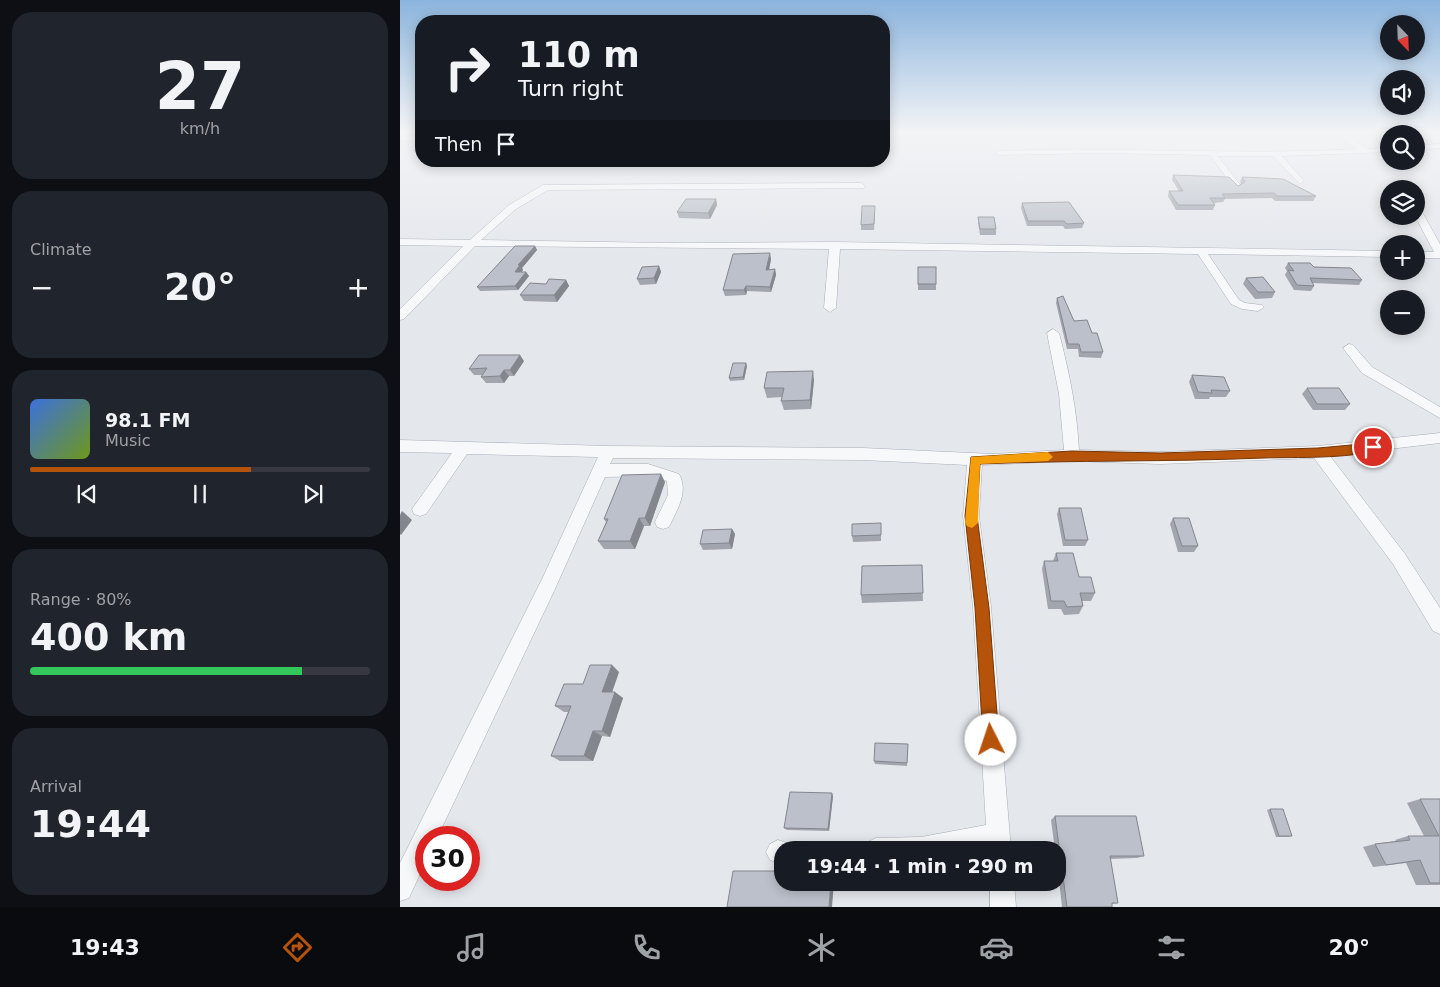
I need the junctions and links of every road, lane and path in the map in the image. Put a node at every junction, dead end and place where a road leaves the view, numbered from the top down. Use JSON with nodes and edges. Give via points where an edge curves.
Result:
{"nodes":[{"id":1,"x":1228,"y":174,"type":"edge"},
{"id":2,"x":1294,"y":174,"type":"edge"},
{"id":3,"x":1300,"y":181,"type":"dead end"},
{"id":4,"x":861,"y":186,"type":"dead end"},
{"id":5,"x":1237,"y":186,"type":"edge"},
{"id":6,"x":1424,"y":225,"type":"edge"},
{"id":7,"x":400,"y":242,"type":"edge"},
{"id":8,"x":474,"y":244,"type":"junction"},
{"id":9,"x":834,"y":245,"type":"junction"},
{"id":10,"x":1201,"y":251,"type":"junction"},
{"id":11,"x":1380,"y":254,"type":"edge"},
{"id":12,"x":1440,"y":254,"type":"edge"},
{"id":13,"x":1425,"y":255,"type":"edge"},
{"id":14,"x":1258,"y":307,"type":"dead end"},
{"id":15,"x":830,"y":308,"type":"dead end"},
{"id":16,"x":400,"y":316,"type":"edge"},
{"id":17,"x":1053,"y":332,"type":"dead end"},
{"id":18,"x":1349,"y":348,"type":"dead end"},
{"id":19,"x":1440,"y":413,"type":"edge"},
{"id":20,"x":1440,"y":438,"type":"edge"},
{"id":21,"x":400,"y":446,"type":"edge"},
{"id":22,"x":464,"y":447,"type":"junction"},
{"id":23,"x":608,"y":452,"type":"junction"},
{"id":24,"x":1318,"y":452,"type":"junction"},
{"id":25,"x":1072,"y":455,"type":"junction"},
{"id":26,"x":975,"y":460,"type":"junction"},
{"id":27,"x":598,"y":471,"type":"junction"},
{"id":28,"x":420,"y":508,"type":"dead end"},
{"id":29,"x":663,"y":522,"type":"dead end"},
{"id":30,"x":1438,"y":618,"type":"edge"},
{"id":31,"x":998,"y":841,"type":"edge"},
{"id":32,"x":400,"y":888,"type":"edge"},
{"id":33,"x":1002,"y":891,"type":"edge"},
{"id":34,"x":1003,"y":907,"type":"edge"}],
"edges":[{"from":1,"to":5,"type":"street"},
{"from":2,"to":3,"type":"street"},
{"from":4,"to":8,"type":"street","via":[[546,187],[516,206]]},
{"from":6,"to":12,"type":"street"},
{"from":7,"to":8,"type":"street"},
{"from":8,"to":9,"type":"street"},
{"from":8,"to":16,"type":"street"},
{"from":9,"to":10,"type":"street"},
{"from":9,"to":15,"type":"street"},
{"from":10,"to":11,"type":"street"},
{"from":10,"to":14,"type":"street","via":[[1235,302]]},
{"from":12,"to":13,"type":"street"},
{"from":17,"to":25,"type":"street","via":[[1072,428]]},
{"from":18,"to":19,"type":"street","via":[[1373,374]]},
{"from":20,"to":24,"type":"street"},
{"from":21,"to":22,"type":"street"},
{"from":22,"to":23,"type":"street"},
{"from":22,"to":28,"type":"street"},
{"from":23,"to":26,"type":"street","via":[[863,454]]},
{"from":23,"to":27,"type":"street"},
{"from":24,"to":25,"type":"street","via":[[1160,458]]},
{"from":24,"to":30,"type":"street","via":[[1399,559]]},
{"from":25,"to":26,"type":"street"},
{"from":26,"to":31,"type":"street","via":[[971,516],[982,608]]},
{"from":27,"to":29,"type":"street","via":[[634,470],[668,474],[674,478],[676,496]]},
{"from":27,"to":32,"type":"street","via":[[549,583]]},
{"from":33,"to":34,"type":"street"}]}
